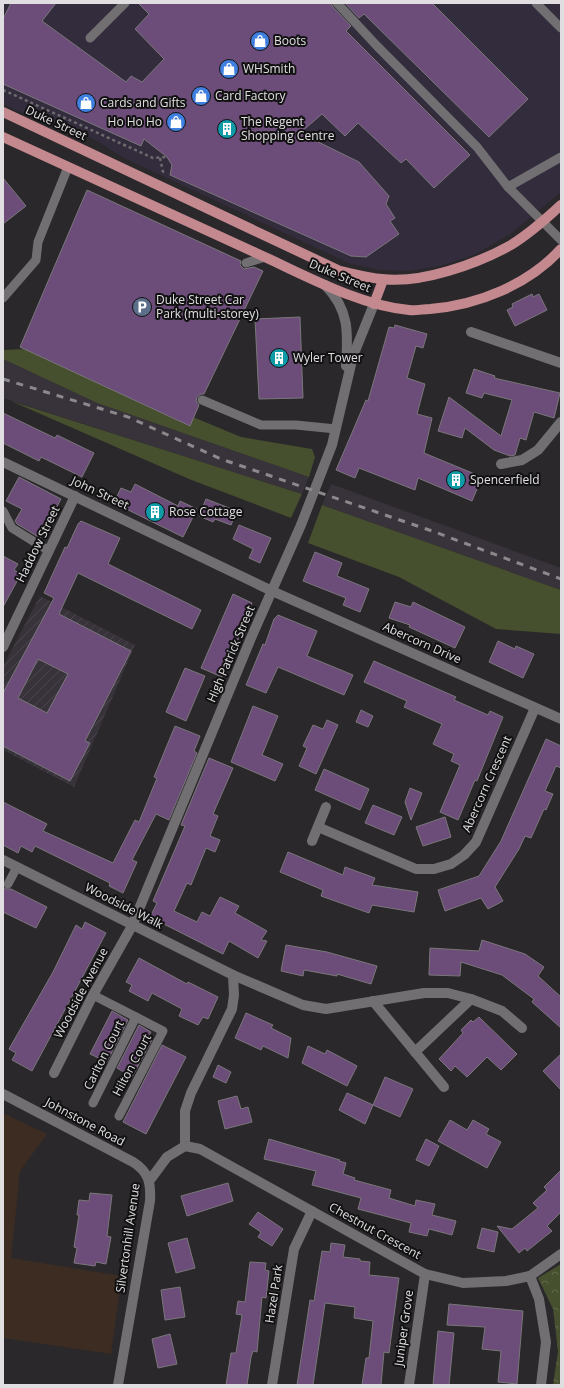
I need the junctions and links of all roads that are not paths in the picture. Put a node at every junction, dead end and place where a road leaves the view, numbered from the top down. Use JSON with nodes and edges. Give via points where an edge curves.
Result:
{"nodes":[{"id":1,"x":125,"y":3,"type":"edge"},
{"id":2,"x":337,"y":3,"type":"edge"},
{"id":3,"x":536,"y":3,"type":"edge"},
{"id":4,"x":561,"y":28,"type":"edge"},
{"id":5,"x":90,"y":38,"type":"dead end"},
{"id":6,"x":3,"y":112,"type":"edge"},
{"id":7,"x":3,"y":137,"type":"edge"},
{"id":8,"x":561,"y":157,"type":"edge"},
{"id":9,"x":68,"y":167,"type":"junction"},
{"id":10,"x":508,"y":187,"type":"junction"},
{"id":11,"x":561,"y":205,"type":"edge"},
{"id":12,"x":543,"y":222,"type":"junction"},
{"id":13,"x":561,"y":240,"type":"edge"},
{"id":14,"x":561,"y":249,"type":"edge"},
{"id":15,"x":265,"y":257,"type":"junction"},
{"id":16,"x":246,"y":263,"type":"dead end"},
{"id":17,"x":383,"y":280,"type":"junction"},
{"id":18,"x":323,"y":283,"type":"junction"},
{"id":19,"x":3,"y":298,"type":"edge"},
{"id":20,"x":374,"y":304,"type":"junction"},
{"id":21,"x":471,"y":332,"type":"dead end"},
{"id":22,"x":561,"y":362,"type":"edge"},
{"id":23,"x":345,"y":390,"type":"junction"},
{"id":24,"x":202,"y":400,"type":"dead end"},
{"id":25,"x":561,"y":422,"type":"edge"},
{"id":26,"x":336,"y":429,"type":"junction"},
{"id":27,"x":3,"y":462,"type":"edge"},
{"id":28,"x":501,"y":464,"type":"dead end"},
{"id":29,"x":75,"y":496,"type":"junction"},
{"id":30,"x":3,"y":511,"type":"edge"},
{"id":31,"x":49,"y":551,"type":"junction"},
{"id":32,"x":272,"y":590,"type":"junction"},
{"id":33,"x":6,"y":633,"type":"edge"},
{"id":34,"x":3,"y":647,"type":"edge"},
{"id":35,"x":535,"y":708,"type":"junction"},
{"id":36,"x":561,"y":719,"type":"edge"},
{"id":37,"x":326,"y":807,"type":"dead end"},
{"id":38,"x":318,"y":827,"type":"junction"},
{"id":39,"x":312,"y":840,"type":"dead end"},
{"id":40,"x":3,"y":860,"type":"edge"},
{"id":41,"x":17,"y":867,"type":"junction"},
{"id":42,"x":8,"y":884,"type":"dead end"},
{"id":43,"x":132,"y":926,"type":"junction"},
{"id":44,"x":233,"y":975,"type":"junction"},
{"id":45,"x":93,"y":996,"type":"junction"},
{"id":46,"x":471,"y":999,"type":"junction"},
{"id":47,"x":374,"y":1002,"type":"junction"},
{"id":48,"x":136,"y":1017,"type":"junction"},
{"id":49,"x":522,"y":1028,"type":"dead end"},
{"id":50,"x":415,"y":1052,"type":"junction"},
{"id":51,"x":54,"y":1073,"type":"dead end"},
{"id":52,"x":444,"y":1087,"type":"dead end"},
{"id":53,"x":3,"y":1094,"type":"edge"},
{"id":54,"x":93,"y":1103,"type":"dead end"},
{"id":55,"x":119,"y":1116,"type":"dead end"},
{"id":56,"x":185,"y":1146,"type":"junction"},
{"id":57,"x":150,"y":1180,"type":"junction"},
{"id":58,"x":312,"y":1211,"type":"junction"},
{"id":59,"x":561,"y":1254,"type":"edge"},
{"id":60,"x":424,"y":1274,"type":"junction"},
{"id":61,"x":530,"y":1276,"type":"junction"},
{"id":62,"x":118,"y":1385,"type":"edge"},
{"id":63,"x":272,"y":1385,"type":"edge"},
{"id":64,"x":409,"y":1385,"type":"edge"},
{"id":65,"x":541,"y":1385,"type":"edge"}],
"edges":[{"from":1,"to":5,"type":"lane"},
{"from":2,"to":10,"type":"lane","via":[[478,147]]},
{"from":3,"to":4,"type":"lane"},
{"from":6,"to":17,"type":"main road","name":"Duke Street","via":[[340,271]]},
{"from":7,"to":9,"type":"main road","name":"Duke Street"},
{"from":8,"to":10,"type":"lane"},
{"from":9,"to":15,"type":"main road","name":"Duke Street"},
{"from":9,"to":19,"type":"lane","via":[[38,242],[36,260]]},
{"from":10,"to":12,"type":"lane"},
{"from":11,"to":12,"type":"main road"},
{"from":12,"to":13,"type":"lane"},
{"from":12,"to":17,"type":"main road","via":[[511,244],[478,260],[428,276]]},
{"from":14,"to":20,"type":"main road","via":[[521,281],[489,296],[452,307],[410,310]]},
{"from":15,"to":16,"type":"lane"},
{"from":15,"to":18,"type":"main road","name":"Duke Street"},
{"from":17,"to":20,"type":"main road","name":"Duke Street"},
{"from":18,"to":20,"type":"main road","name":"Duke Street"},
{"from":18,"to":23,"type":"street","name":"High Patrick Street","via":[[342,306],[348,331]]},
{"from":20,"to":23,"type":"street","name":"High Patrick Street","via":[[353,356]]},
{"from":21,"to":22,"type":"street"},
{"from":23,"to":26,"type":"street","name":"High Patrick Street"},
{"from":24,"to":26,"type":"lane","via":[[261,425]]},
{"from":25,"to":28,"type":"street","via":[[538,450],[522,460]]},
{"from":26,"to":32,"type":"street","name":"High Patrick Street","via":[[301,525]]},
{"from":27,"to":29,"type":"street","name":"John Street"},
{"from":29,"to":31,"type":"street","name":"Haddow Street"},
{"from":29,"to":32,"type":"street","name":"John Street"},
{"from":30,"to":31,"type":"lane","via":[[12,528]]},
{"from":31,"to":33,"type":"street","name":"Haddow Street"},
{"from":32,"to":35,"type":"street","name":"Abercorn Drive"},
{"from":32,"to":43,"type":"street","name":"High Patrick Street"},
{"from":33,"to":34,"type":"street","name":"Haddow Street"},
{"from":35,"to":36,"type":"street","name":"Abercorn Drive"},
{"from":35,"to":38,"type":"street","name":"Abercorn Crescent","via":[[476,842],[451,864],[416,869]]},
{"from":37,"to":38,"type":"street"},
{"from":38,"to":39,"type":"street"},
{"from":40,"to":41,"type":"street","name":"Woodside Walk"},
{"from":41,"to":42,"type":"lane"},
{"from":41,"to":43,"type":"street","name":"Woodside Walk"},
{"from":43,"to":44,"type":"street","name":"Woodside Walk"},
{"from":43,"to":45,"type":"street","name":"Woodside Avenue"},
{"from":44,"to":47,"type":"street","name":"Woodside Walk","via":[[303,1005],[326,1009]]},
{"from":44,"to":56,"type":"street","via":[[232,1008],[191,1093],[185,1111]]},
{"from":45,"to":48,"type":"lane","name":"Carlton Court"},
{"from":45,"to":51,"type":"street","name":"Woodside Avenue"},
{"from":46,"to":47,"type":"street","name":"Woodside Walk","via":[[448,993],[424,993]]},
{"from":46,"to":49,"type":"street","name":"Woodside Walk","via":[[502,1011]]},
{"from":46,"to":50,"type":"street"},
{"from":47,"to":50,"type":"street"},
{"from":48,"to":54,"type":"lane","name":"Carlton Court"},
{"from":48,"to":55,"type":"lane","name":"Hilton Court","via":[[163,1031]]},
{"from":50,"to":52,"type":"street"},
{"from":53,"to":57,"type":"street","name":"Johnstone Road","via":[[133,1162],[142,1168]]},
{"from":56,"to":57,"type":"street","name":"Silvertonhill Avenue","via":[[167,1158]]},
{"from":56,"to":58,"type":"street","name":"Chestnut Crescent","via":[[200,1149]]},
{"from":57,"to":62,"type":"street","name":"Silvertonhill Avenue","via":[[150,1201]]},
{"from":58,"to":60,"type":"street","name":"Chestnut Crescent"},
{"from":58,"to":63,"type":"street","name":"Hazel Park","via":[[294,1249]]},
{"from":59,"to":61,"type":"street","name":"Chestnut Crescent"},
{"from":60,"to":61,"type":"street","name":"Chestnut Crescent","via":[[463,1283],[506,1281]]},
{"from":60,"to":64,"type":"street","name":"Juniper Grove"},
{"from":61,"to":65,"type":"street","via":[[539,1299],[546,1342]]}]}
